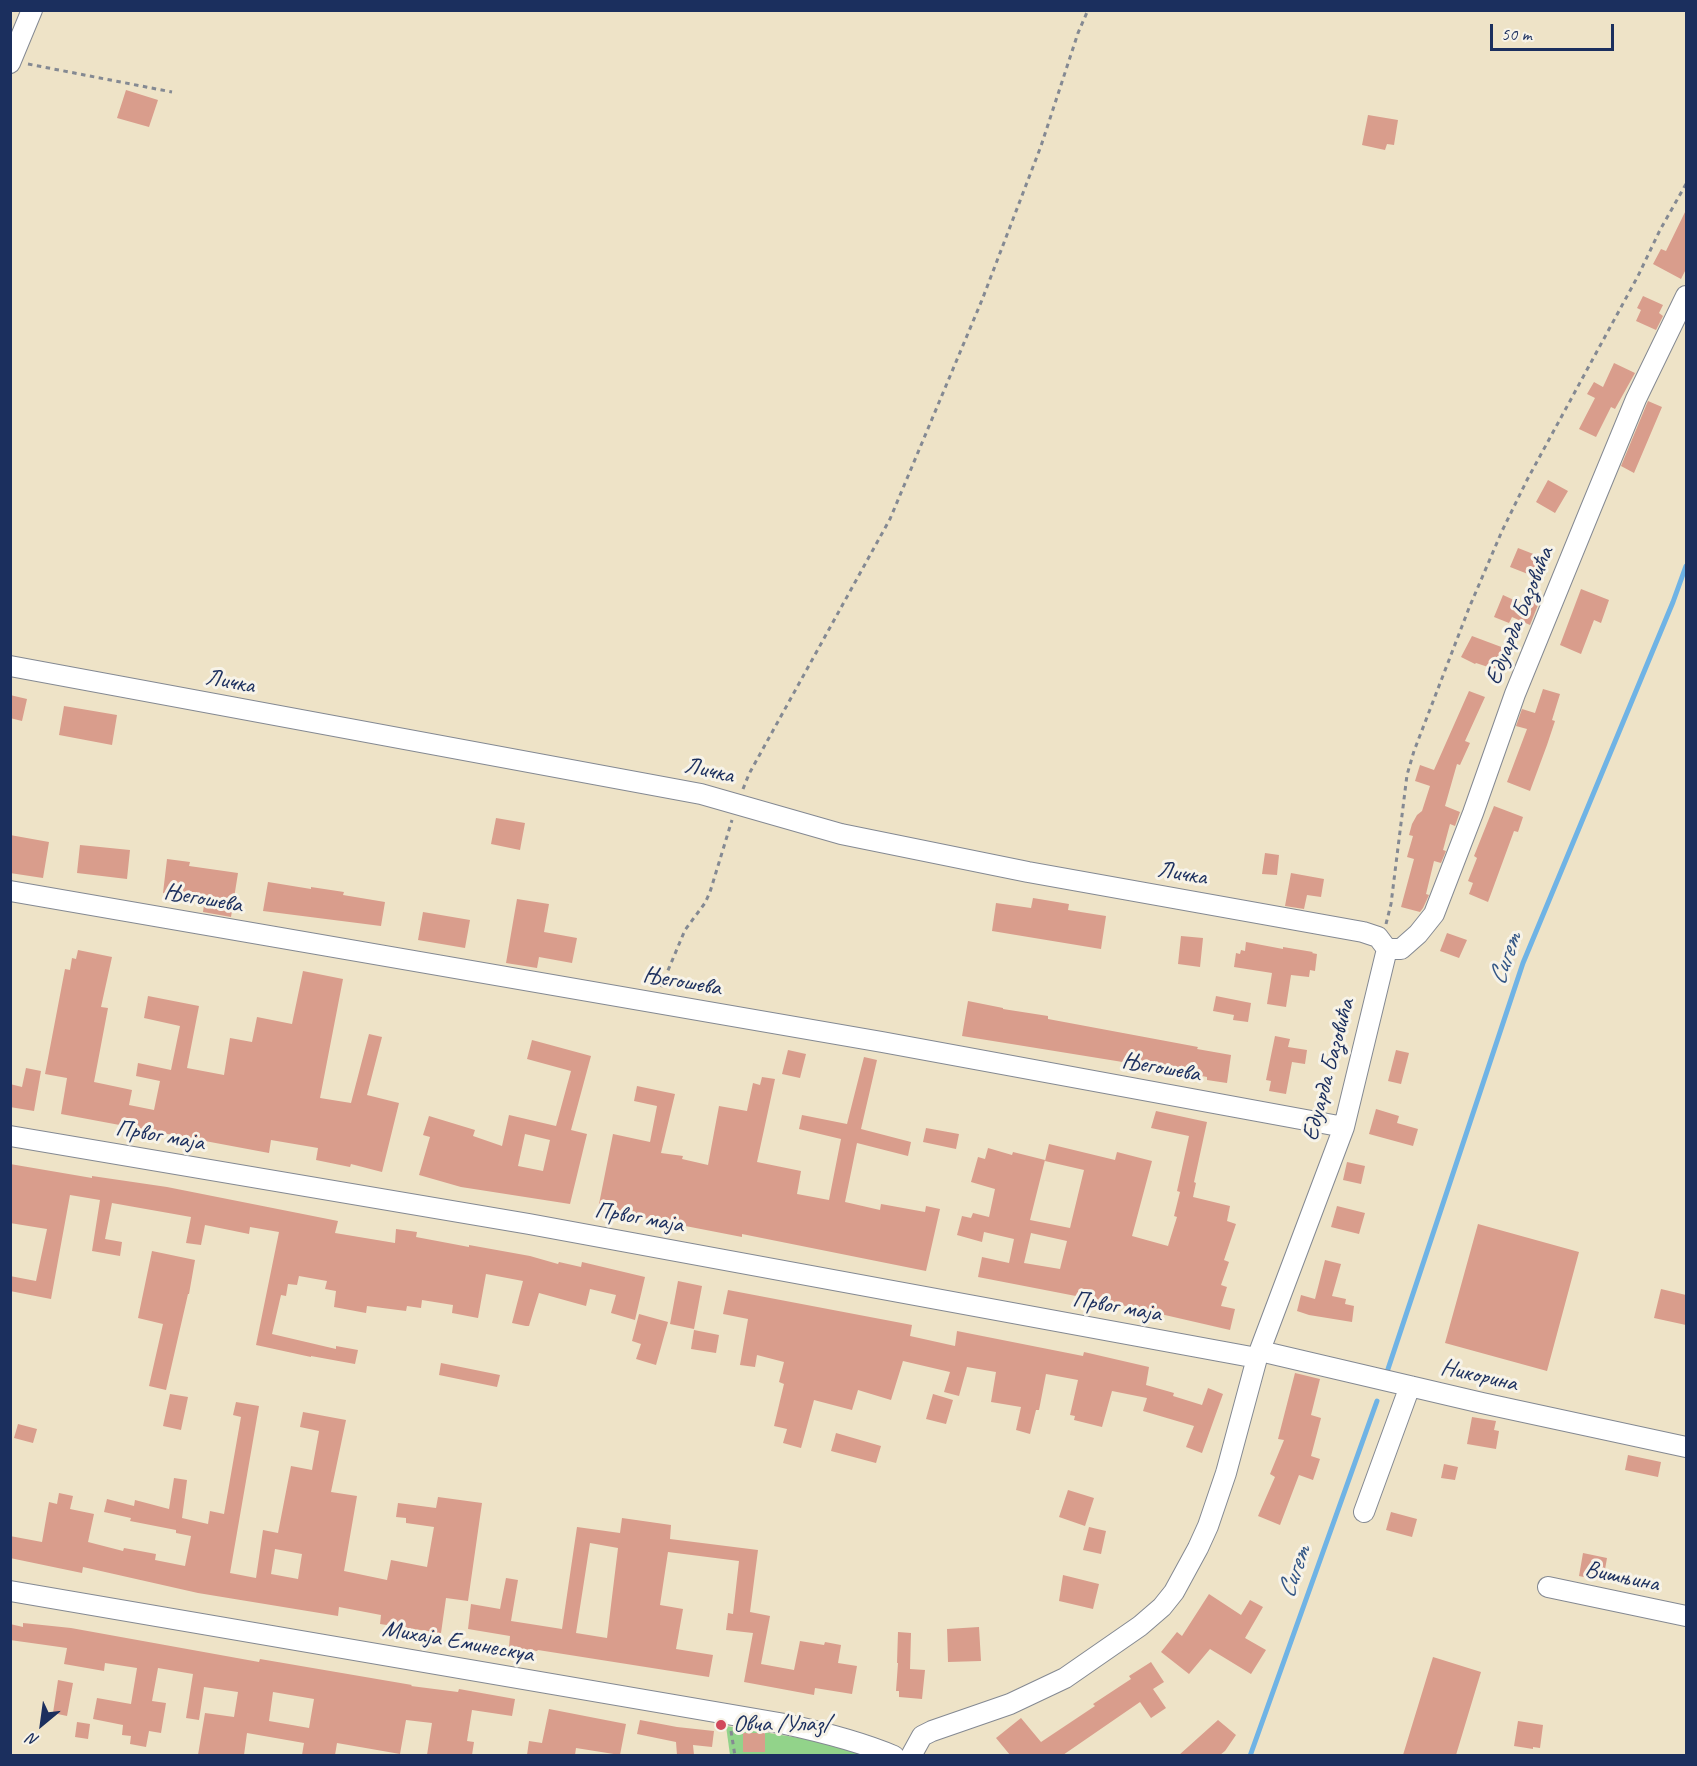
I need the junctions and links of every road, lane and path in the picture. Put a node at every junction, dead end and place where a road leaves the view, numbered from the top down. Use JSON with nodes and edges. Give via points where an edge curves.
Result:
{"nodes":[{"id":1,"x":1088,"y":10,"type":"edge"},
{"id":2,"x":30,"y":11,"type":"edge"},
{"id":3,"x":11,"y":62,"type":"edge"},
{"id":4,"x":172,"y":92,"type":"dead end"},
{"id":5,"x":1686,"y":184,"type":"edge"},
{"id":6,"x":1686,"y":296,"type":"edge"},
{"id":7,"x":10,"y":666,"type":"edge"},
{"id":8,"x":737,"y":803,"type":"junction"},
{"id":9,"x":10,"y":891,"type":"edge"},
{"id":10,"x":1382,"y":943,"type":"junction"},
{"id":11,"x":654,"y":1003,"type":"junction"},
{"id":12,"x":1344,"y":1127,"type":"junction"},
{"id":13,"x":10,"y":1136,"type":"edge"},
{"id":14,"x":1259,"y":1354,"type":"junction"},
{"id":15,"x":1410,"y":1386,"type":"junction"},
{"id":16,"x":1686,"y":1447,"type":"edge"},
{"id":17,"x":1364,"y":1512,"type":"dead end"},
{"id":18,"x":1548,"y":1587,"type":"dead end"},
{"id":19,"x":10,"y":1591,"type":"edge"},
{"id":20,"x":1686,"y":1616,"type":"edge"},
{"id":21,"x":727,"y":1714,"type":"junction"},
{"id":22,"x":884,"y":1754,"type":"edge"},
{"id":23,"x":735,"y":1755,"type":"edge"},
{"id":24,"x":911,"y":1755,"type":"edge"}],
"edges":[{"from":1,"to":8,"type":"path","via":[[982,300],[890,519],[749,774]]},
{"from":2,"to":3,"type":"street"},
{"from":3,"to":4,"type":"path"},
{"from":5,"to":10,"type":"path","via":[[1527,480],[1469,608],[1407,775],[1391,904]]},
{"from":6,"to":10,"type":"street","name":"Едуарда Базовића","via":[[1636,399],[1515,694],[1434,914],[1401,949]]},
{"from":7,"to":8,"type":"street","name":"Личка"},
{"from":8,"to":10,"type":"street","name":"Личка","via":[[841,834],[1364,932]]},
{"from":8,"to":11,"type":"path","via":[[710,892],[685,930]]},
{"from":9,"to":11,"type":"street","name":"Његошева"},
{"from":10,"to":12,"type":"street","name":"Едуарда Базовића"},
{"from":11,"to":12,"type":"street","name":"Његошева"},
{"from":12,"to":14,"type":"street","name":"Едуарда Базовића"},
{"from":13,"to":14,"type":"street","name":"Првог маја"},
{"from":14,"to":15,"type":"street","name":"Никорина"},
{"from":14,"to":24,"type":"street","name":"Едуарда Базовића","via":[[1208,1526],[1187,1570],[1162,1607],[1065,1678],[1010,1704],[922,1736]]},
{"from":15,"to":16,"type":"street","name":"Никорина"},
{"from":15,"to":17,"type":"street"},
{"from":18,"to":20,"type":"street","name":"Вишњина"},
{"from":19,"to":21,"type":"street","name":"Михаја Еминескуа"},
{"from":21,"to":22,"type":"street","name":"Михаја Еминескуа","via":[[829,1734]]},
{"from":21,"to":23,"type":"path"}]}
